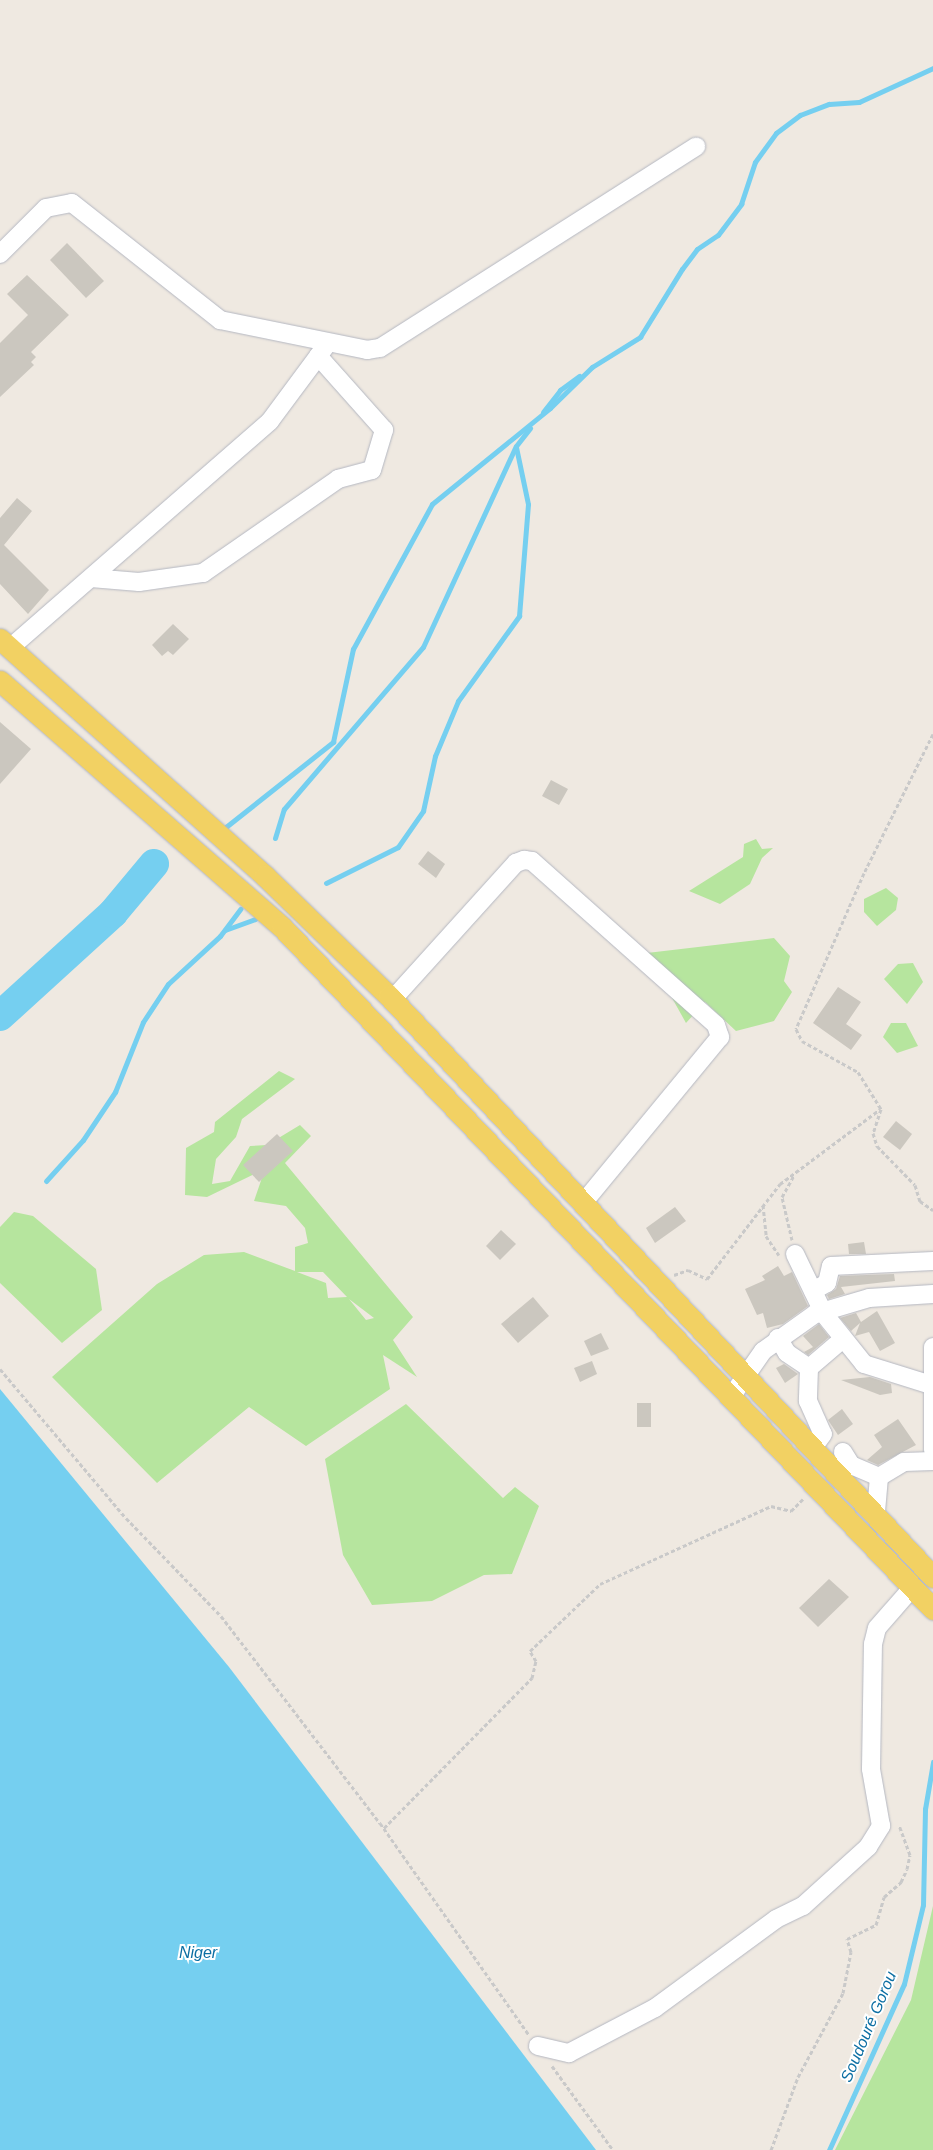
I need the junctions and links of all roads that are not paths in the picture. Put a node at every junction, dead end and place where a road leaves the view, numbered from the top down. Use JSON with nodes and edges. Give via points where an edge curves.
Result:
{"nodes":[{"id":1,"x":696,"y":147,"type":"dead end"},
{"id":2,"x":0,"y":254,"type":"edge"},
{"id":3,"x":324,"y":349,"type":"junction"},
{"id":4,"x":91,"y":578,"type":"junction"},
{"id":5,"x":5,"y":643,"type":"edge"},
{"id":6,"x":36,"y":673,"type":"junction"},
{"id":7,"x":0,"y":681,"type":"edge"},
{"id":8,"x":17,"y":696,"type":"junction"},
{"id":9,"x":390,"y":998,"type":"junction"},
{"id":10,"x":370,"y":1016,"type":"junction"},
{"id":11,"x":493,"y":1106,"type":"junction"},
{"id":12,"x":473,"y":1124,"type":"junction"},
{"id":13,"x":584,"y":1202,"type":"junction"},
{"id":14,"x":798,"y":1259,"type":"road end"},
{"id":15,"x":933,"y":1261,"type":"edge"},
{"id":16,"x":813,"y":1291,"type":"junction"},
{"id":17,"x":933,"y":1294,"type":"edge"},
{"id":18,"x":824,"y":1314,"type":"junction"},
{"id":19,"x":778,"y":1338,"type":"junction"},
{"id":20,"x":843,"y":1340,"type":"junction"},
{"id":21,"x":933,"y":1347,"type":"edge"},
{"id":22,"x":809,"y":1368,"type":"junction"},
{"id":23,"x":748,"y":1376,"type":"junction"},
{"id":24,"x":931,"y":1385,"type":"junction"},
{"id":25,"x":731,"y":1397,"type":"junction"},
{"id":26,"x":813,"y":1448,"type":"junction"},
{"id":27,"x":933,"y":1450,"type":"edge"},
{"id":28,"x":843,"y":1452,"type":"dead end"},
{"id":29,"x":933,"y":1461,"type":"edge"},
{"id":30,"x":879,"y":1477,"type":"junction"},
{"id":31,"x":876,"y":1512,"type":"junction"},
{"id":32,"x":933,"y":1577,"type":"edge"},
{"id":33,"x":924,"y":1600,"type":"edge"},
{"id":34,"x":538,"y":2046,"type":"road end"}],
"edges":[{"from":1,"to":3,"type":"street","via":[[380,348]]},
{"from":2,"to":3,"type":"street","via":[[46,208],[72,203],[220,320]]},
{"from":3,"to":4,"type":"street","via":[[270,421]]},
{"from":3,"to":4,"type":"street","via":[[384,430],[372,470],[338,479],[203,573],[139,582]]},
{"from":4,"to":5,"type":"street"},
{"from":5,"to":6,"type":"main road"},
{"from":6,"to":8,"type":"main road"},
{"from":6,"to":9,"type":"main road","via":[[265,876]]},
{"from":7,"to":8,"type":"main road"},
{"from":8,"to":10,"type":"main road","via":[[192,845]]},
{"from":9,"to":10,"type":"main road"},
{"from":9,"to":11,"type":"main road"},
{"from":9,"to":13,"type":"street","via":[[516,863],[524,860],[532,861],[716,1025],[720,1037]]},
{"from":10,"to":12,"type":"main road"},
{"from":11,"to":12,"type":"main road"},
{"from":11,"to":13,"type":"main road"},
{"from":12,"to":25,"type":"main road"},
{"from":13,"to":23,"type":"main road"},
{"from":14,"to":16,"type":"street"},
{"from":15,"to":16,"type":"street","via":[[831,1266],[827,1283]]},
{"from":16,"to":18,"type":"street"},
{"from":17,"to":18,"type":"street","via":[[869,1298]]},
{"from":18,"to":19,"type":"street","via":[[815,1314]]},
{"from":18,"to":20,"type":"street"},
{"from":19,"to":22,"type":"street","via":[[788,1353]]},
{"from":19,"to":23,"type":"street"},
{"from":20,"to":22,"type":"street"},
{"from":20,"to":24,"type":"street","via":[[864,1364]]},
{"from":21,"to":24,"type":"street"},
{"from":22,"to":26,"type":"street","via":[[808,1401],[823,1434]]},
{"from":23,"to":25,"type":"street"},
{"from":23,"to":26,"type":"main road"},
{"from":24,"to":27,"type":"street"},
{"from":25,"to":33,"type":"main road"},
{"from":26,"to":31,"type":"main road"},
{"from":28,"to":30,"type":"street","via":[[851,1466]]},
{"from":29,"to":30,"type":"street","via":[[904,1462]]},
{"from":30,"to":31,"type":"street"},
{"from":31,"to":32,"type":"main road"},
{"from":33,"to":34,"type":"street","via":[[877,1628],[872,1644],[871,1769],[881,1826],[844,1871],[803,1906],[768,1925],[656,2008],[569,2053]]}]}
